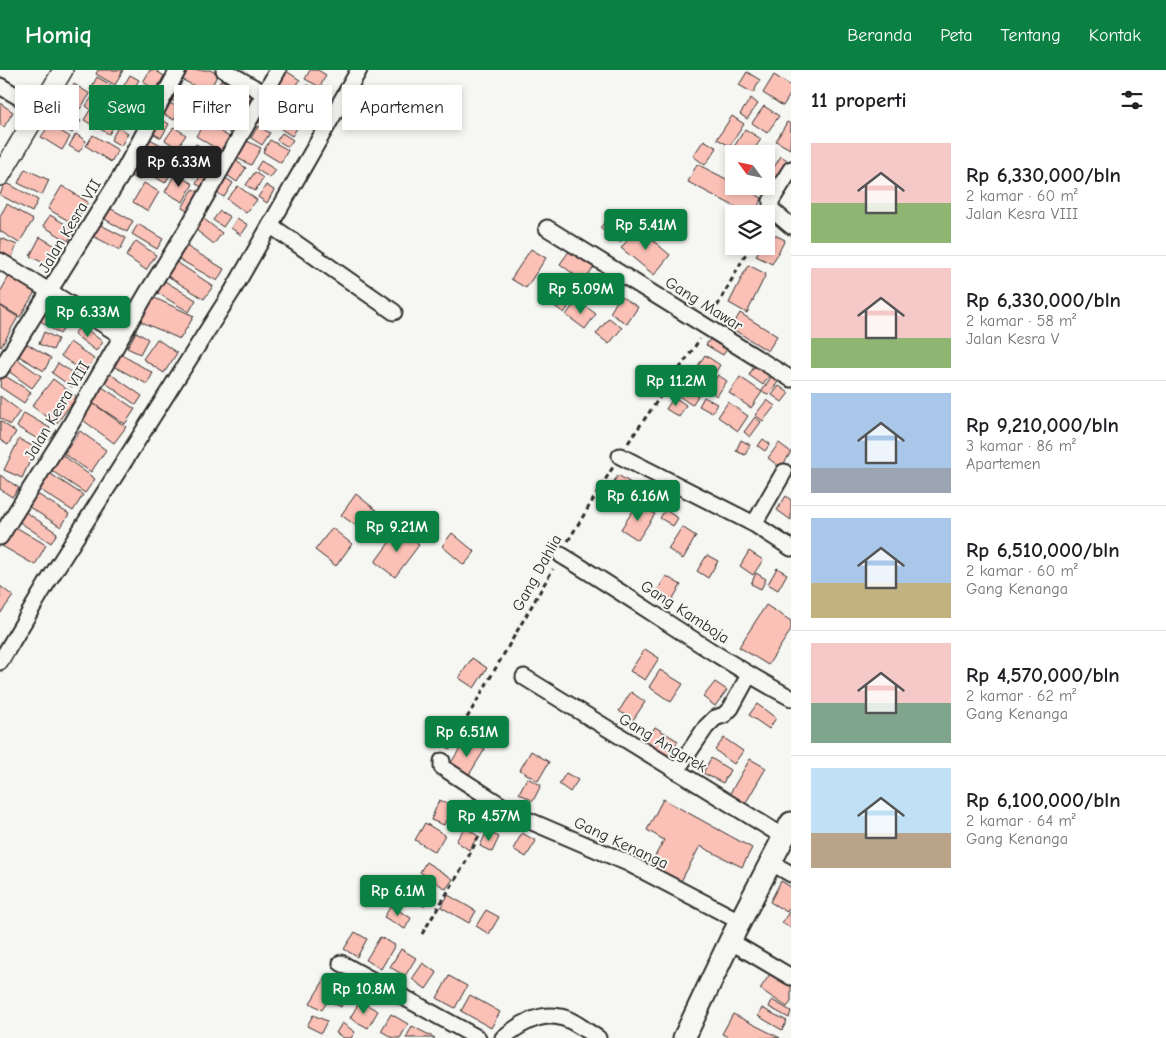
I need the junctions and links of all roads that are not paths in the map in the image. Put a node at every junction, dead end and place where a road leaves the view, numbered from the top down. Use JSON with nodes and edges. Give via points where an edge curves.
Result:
{"nodes":[{"id":1,"x":63,"y":70,"type":"edge"},
{"id":2,"x":178,"y":70,"type":"edge"},
{"id":3,"x":224,"y":70,"type":"edge"},
{"id":4,"x":278,"y":70,"type":"edge"},
{"id":5,"x":359,"y":70,"type":"edge"},
{"id":6,"x":54,"y":85,"type":"edge"},
{"id":7,"x":270,"y":85,"type":"edge"},
{"id":8,"x":0,"y":86,"type":"edge"},
{"id":9,"x":259,"y":90,"type":"edge"},
{"id":10,"x":15,"y":95,"type":"edge"},
{"id":11,"x":259,"y":104,"type":"edge"},
{"id":12,"x":27,"y":130,"type":"edge"},
{"id":13,"x":791,"y":169,"type":"edge"},
{"id":14,"x":0,"y":176,"type":"edge"},
{"id":15,"x":270,"y":225,"type":"junction"},
{"id":16,"x":791,"y":226,"type":"edge"},
{"id":17,"x":547,"y":228,"type":"dead end"},
{"id":18,"x":0,"y":261,"type":"edge"},
{"id":19,"x":50,"y":292,"type":"junction"},
{"id":20,"x":394,"y":312,"type":"dead end"},
{"id":21,"x":122,"y":336,"type":"junction"},
{"id":22,"x":0,"y":370,"type":"edge"},
{"id":23,"x":791,"y":379,"type":"edge"},
{"id":24,"x":620,"y":456,"type":"road end"},
{"id":25,"x":784,"y":472,"type":"dead end"},
{"id":26,"x":754,"y":524,"type":"junction"},
{"id":27,"x":0,"y":537,"type":"edge"},
{"id":28,"x":791,"y":548,"type":"edge"},
{"id":29,"x":561,"y":555,"type":"road end"},
{"id":30,"x":0,"y":662,"type":"edge"},
{"id":31,"x":749,"y":676,"type":"junction"},
{"id":32,"x":524,"y":677,"type":"dead end"},
{"id":33,"x":791,"y":698,"type":"edge"},
{"id":34,"x":442,"y":761,"type":"road end"},
{"id":35,"x":676,"y":771,"type":"junction"},
{"id":36,"x":788,"y":830,"type":"edge"},
{"id":37,"x":770,"y":862,"type":"junction"},
{"id":38,"x":791,"y":874,"type":"edge"},
{"id":39,"x":741,"y":922,"type":"junction"},
{"id":40,"x":730,"y":941,"type":"junction"},
{"id":41,"x":341,"y":963,"type":"dead end"},
{"id":42,"x":791,"y":977,"type":"edge"},
{"id":43,"x":478,"y":1038,"type":"edge"},
{"id":44,"x":503,"y":1038,"type":"edge"},
{"id":45,"x":598,"y":1038,"type":"edge"},
{"id":46,"x":684,"y":1038,"type":"edge"}],
"edges":[{"from":1,"to":6,"type":"street"},
{"from":2,"to":19,"type":"street","name":"Jalan Kesra VII","via":[[121,176]]},
{"from":3,"to":9,"type":"street"},
{"from":4,"to":7,"type":"street","name":"Jalan Kesra VIII"},
{"from":5,"to":15,"type":"street"},
{"from":8,"to":10,"type":"street"},
{"from":11,"to":21,"type":"street","name":"Jalan Kesra VIII"},
{"from":12,"to":14,"type":"street"},
{"from":13,"to":16,"type":"street","via":[[771,201],[771,209]]},
{"from":15,"to":20,"type":"street"},
{"from":15,"to":30,"type":"street","via":[[233,290],[46,583]]},
{"from":17,"to":23,"type":"street","name":"Gang Mawar"},
{"from":18,"to":19,"type":"street"},
{"from":19,"to":21,"type":"street"},
{"from":19,"to":22,"type":"street","name":"Jalan Kesra VII"},
{"from":21,"to":27,"type":"street","name":"Jalan Kesra VIII"},
{"from":24,"to":26,"type":"street"},
{"from":25,"to":26,"type":"street"},
{"from":26,"to":28,"type":"street"},
{"from":29,"to":31,"type":"street","name":"Gang Kamboja"},
{"from":31,"to":33,"type":"street","name":"Gang Kamboja"},
{"from":31,"to":35,"type":"street","via":[[731,708],[706,727]]},
{"from":32,"to":35,"type":"street","name":"Gang Anggrek"},
{"from":34,"to":39,"type":"street","name":"Gang Kenanga","via":[[442,767],[457,778],[516,815],[628,863]]},
{"from":35,"to":36,"type":"street","name":"Gang Anggrek"},
{"from":36,"to":37,"type":"main road"},
{"from":37,"to":38,"type":"street"},
{"from":37,"to":39,"type":"main road"},
{"from":39,"to":40,"type":"main road"},
{"from":40,"to":42,"type":"street"},
{"from":40,"to":46,"type":"main road"},
{"from":41,"to":43,"type":"street"},
{"from":44,"to":45,"type":"street","via":[[520,1025],[561,1017]]}]}
